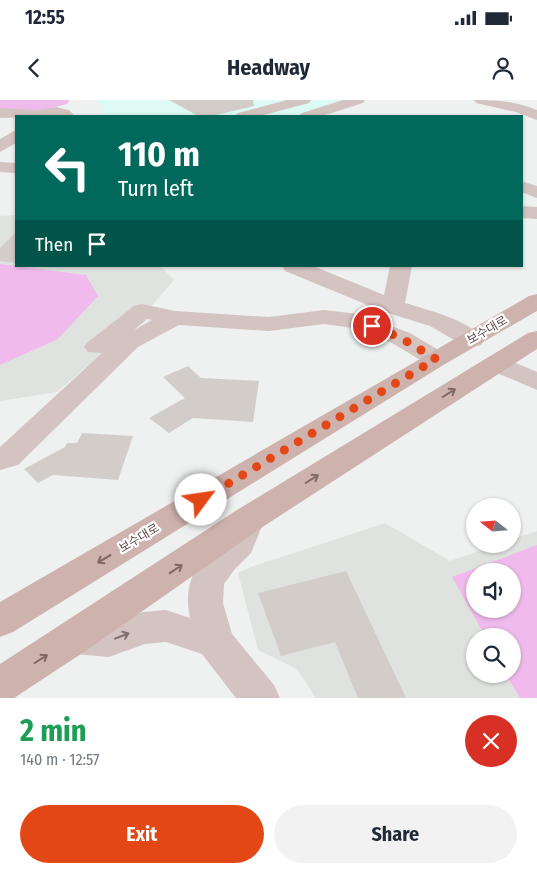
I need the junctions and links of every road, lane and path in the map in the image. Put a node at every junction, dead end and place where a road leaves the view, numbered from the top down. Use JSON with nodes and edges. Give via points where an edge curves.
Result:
{"nodes":[{"id":1,"x":304,"y":100,"type":"edge"},
{"id":2,"x":358,"y":100,"type":"edge"},
{"id":3,"x":481,"y":100,"type":"edge"},
{"id":4,"x":69,"y":112,"type":"edge"},
{"id":5,"x":0,"y":113,"type":"edge"},
{"id":6,"x":25,"y":115,"type":"edge"},
{"id":7,"x":42,"y":115,"type":"edge"},
{"id":8,"x":247,"y":115,"type":"edge"},
{"id":9,"x":310,"y":115,"type":"edge"},
{"id":10,"x":537,"y":115,"type":"edge"},
{"id":11,"x":15,"y":135,"type":"edge"},
{"id":12,"x":0,"y":147,"type":"edge"},
{"id":13,"x":0,"y":167,"type":"edge"},
{"id":14,"x":15,"y":168,"type":"edge"},
{"id":15,"x":523,"y":187,"type":"edge"},
{"id":16,"x":537,"y":192,"type":"edge"},
{"id":17,"x":523,"y":212,"type":"edge"},
{"id":18,"x":537,"y":213,"type":"edge"},
{"id":19,"x":296,"y":267,"type":"edge"},
{"id":20,"x":401,"y":267,"type":"edge"},
{"id":21,"x":537,"y":301,"type":"edge"},
{"id":22,"x":393,"y":306,"type":"junction"},
{"id":23,"x":175,"y":318,"type":"junction"},
{"id":24,"x":537,"y":338,"type":"edge"},
{"id":25,"x":472,"y":340,"type":"junction"},
{"id":26,"x":97,"y":347,"type":"dead end"},
{"id":27,"x":436,"y":359,"type":"junction"},
{"id":28,"x":496,"y":363,"type":"junction"},
{"id":29,"x":537,"y":382,"type":"edge"},
{"id":30,"x":0,"y":460,"type":"edge"},
{"id":31,"x":249,"y":519,"type":"junction"},
{"id":32,"x":0,"y":621,"type":"edge"},
{"id":33,"x":74,"y":638,"type":"junction"},
{"id":34,"x":216,"y":642,"type":"junction"},
{"id":35,"x":0,"y":685,"type":"edge"},
{"id":36,"x":260,"y":698,"type":"edge"}],
"edges":[{"from":1,"to":8,"type":"street"},
{"from":2,"to":9,"type":"street"},
{"from":3,"to":10,"type":"street"},
{"from":4,"to":7,"type":"street"},
{"from":5,"to":6,"type":"street"},
{"from":11,"to":12,"type":"street"},
{"from":13,"to":14,"type":"street"},
{"from":15,"to":16,"type":"street"},
{"from":17,"to":18,"type":"street"},
{"from":19,"to":22,"type":"street"},
{"from":20,"to":22,"type":"street"},
{"from":21,"to":25,"type":"main road","name":"보수대로"},
{"from":22,"to":25,"type":"street","via":[[439,322]]},
{"from":23,"to":26,"type":"street","via":[[142,311]]},
{"from":23,"to":27,"type":"street","via":[[269,324],[324,317],[358,321],[401,338]]},
{"from":23,"to":30,"type":"street","via":[[129,342],[7,458]]},
{"from":24,"to":28,"type":"main road"},
{"from":25,"to":27,"type":"main road","name":"보수대로"},
{"from":27,"to":32,"type":"main road","name":"보수대로","one_way":true},
{"from":28,"to":29,"type":"street"},
{"from":31,"to":28,"type":"main road","one_way":true},
{"from":33,"to":31,"type":"main road","one_way":true},
{"from":31,"to":34,"type":"street","via":[[239,544],[222,560],[208,581],[205,603]]},
{"from":33,"to":34,"type":"street","one_way":true,"via":[[109,641],[143,628],[166,626]]},
{"from":35,"to":33,"type":"main road","one_way":true},
{"from":34,"to":36,"type":"street"}]}
